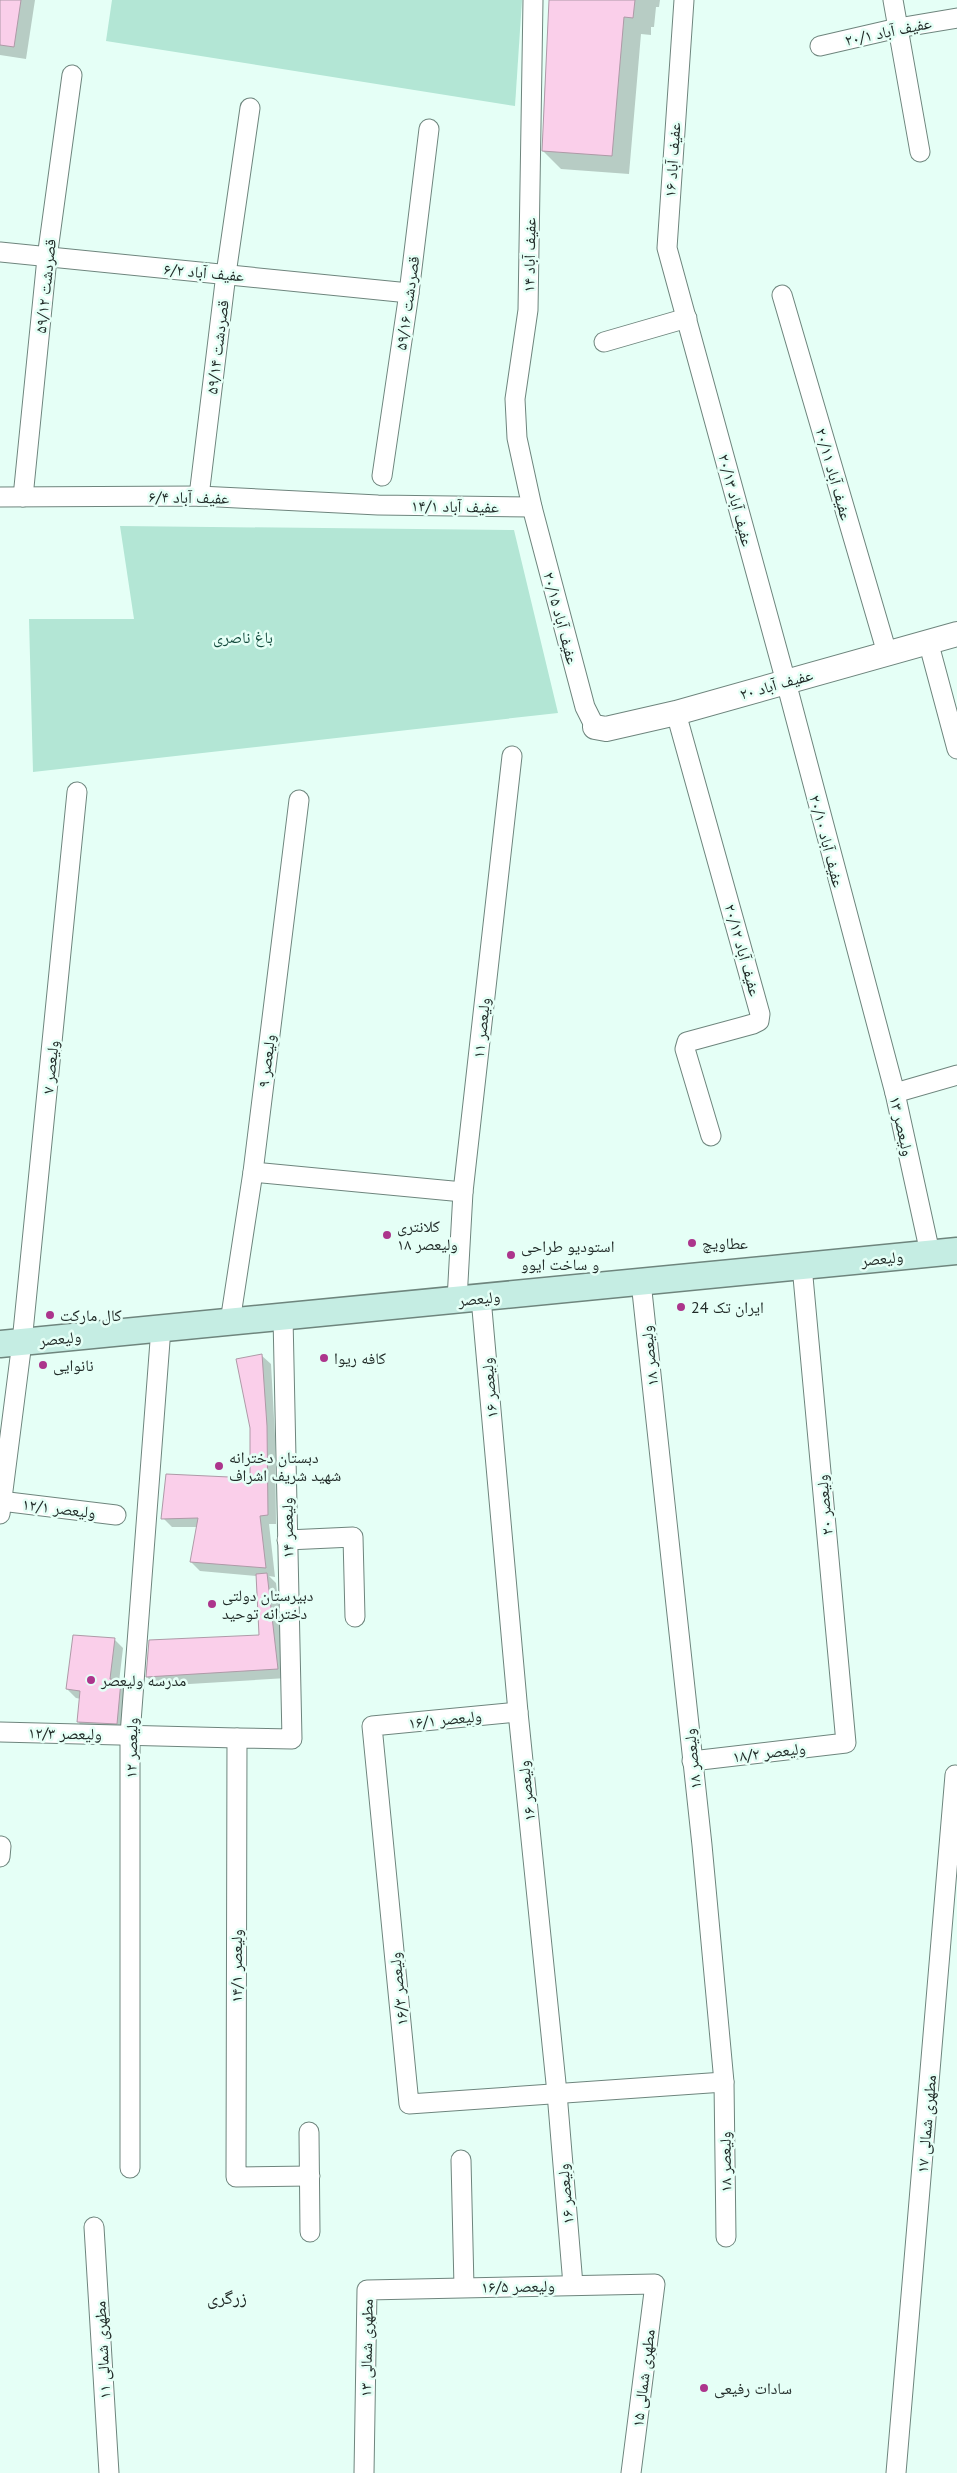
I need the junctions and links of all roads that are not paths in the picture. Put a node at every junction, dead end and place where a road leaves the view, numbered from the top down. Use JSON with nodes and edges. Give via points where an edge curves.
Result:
{"nodes":[{"id":1,"x":533,"y":0,"type":"edge"},
{"id":2,"x":684,"y":0,"type":"edge"},
{"id":3,"x":893,"y":0,"type":"edge"},
{"id":4,"x":957,"y":18,"type":"edge"},
{"id":5,"x":898,"y":28,"type":"junction"},
{"id":6,"x":820,"y":46,"type":"dead end"},
{"id":7,"x":72,"y":75,"type":"dead end"},
{"id":8,"x":250,"y":108,"type":"dead end"},
{"id":9,"x":429,"y":129,"type":"dead end"},
{"id":10,"x":920,"y":152,"type":"dead end"},
{"id":11,"x":0,"y":252,"type":"edge"},
{"id":12,"x":47,"y":258,"type":"junction"},
{"id":13,"x":226,"y":274,"type":"junction"},
{"id":14,"x":409,"y":293,"type":"junction"},
{"id":15,"x":782,"y":295,"type":"dead end"},
{"id":16,"x":687,"y":318,"type":"junction"},
{"id":17,"x":604,"y":342,"type":"dead end"},
{"id":18,"x":382,"y":476,"type":"dead end"},
{"id":19,"x":199,"y":496,"type":"junction"},
{"id":20,"x":0,"y":497,"type":"edge"},
{"id":21,"x":23,"y":497,"type":"junction"},
{"id":22,"x":378,"y":505,"type":"joint"},
{"id":23,"x":532,"y":507,"type":"junction"},
{"id":24,"x":957,"y":634,"type":"edge"},
{"id":25,"x":928,"y":641,"type":"junction"},
{"id":26,"x":887,"y":653,"type":"junction"},
{"id":27,"x":786,"y":682,"type":"junction"},
{"id":28,"x":676,"y":713,"type":"junction"},
{"id":29,"x":594,"y":727,"type":"joint"},
{"id":30,"x":957,"y":749,"type":"edge"},
{"id":31,"x":512,"y":756,"type":"dead end"},
{"id":32,"x":77,"y":792,"type":"dead end"},
{"id":33,"x":299,"y":800,"type":"dead end"},
{"id":34,"x":869,"y":1000,"type":"joint"},
{"id":35,"x":957,"y":1075,"type":"edge"},
{"id":36,"x":895,"y":1093,"type":"junction"},
{"id":37,"x":711,"y":1136,"type":"dead end"},
{"id":38,"x":253,"y":1172,"type":"junction"},
{"id":39,"x":463,"y":1192,"type":"junction"},
{"id":40,"x":957,"y":1251,"type":"edge"},
{"id":41,"x":930,"y":1254,"type":"junction"},
{"id":42,"x":802,"y":1266,"type":"junction"},
{"id":43,"x":641,"y":1282,"type":"junction"},
{"id":44,"x":469,"y":1299,"type":"junction"},
{"id":45,"x":283,"y":1317,"type":"junction"},
{"id":46,"x":230,"y":1322,"type":"junction"},
{"id":47,"x":161,"y":1328,"type":"junction"},
{"id":48,"x":11,"y":1343,"type":"edge"},
{"id":49,"x":0,"y":1506,"type":"edge"},
{"id":50,"x":116,"y":1516,"type":"dead end"},
{"id":51,"x":287,"y":1540,"type":"junction"},
{"id":52,"x":356,"y":1617,"type":"dead end"},
{"id":53,"x":518,"y":1712,"type":"junction"},
{"id":54,"x":372,"y":1726,"type":"joint"},
{"id":55,"x":0,"y":1732,"type":"edge"},
{"id":56,"x":130,"y":1734,"type":"junction"},
{"id":57,"x":237,"y":1738,"type":"junction"},
{"id":58,"x":846,"y":1743,"type":"joint"},
{"id":59,"x":692,"y":1760,"type":"junction"},
{"id":60,"x":955,"y":1775,"type":"dead end"},
{"id":61,"x":724,"y":2082,"type":"junction"},
{"id":62,"x":557,"y":2093,"type":"junction"},
{"id":63,"x":309,"y":2132,"type":"dead end"},
{"id":64,"x":461,"y":2160,"type":"dead end"},
{"id":65,"x":130,"y":2168,"type":"dead end"},
{"id":66,"x":310,"y":2176,"type":"junction"},
{"id":67,"x":94,"y":2227,"type":"dead end"},
{"id":68,"x":310,"y":2232,"type":"dead end"},
{"id":69,"x":726,"y":2236,"type":"dead end"},
{"id":70,"x":655,"y":2284,"type":"joint"},
{"id":71,"x":573,"y":2285,"type":"junction"},
{"id":72,"x":464,"y":2287,"type":"junction"},
{"id":73,"x":109,"y":2473,"type":"edge"},
{"id":74,"x":364,"y":2473,"type":"edge"},
{"id":75,"x":631,"y":2473,"type":"edge"},
{"id":76,"x":896,"y":2473,"type":"edge"}],
"edges":[{"from":1,"to":23,"type":"street","name":"عفیف آباد ۱۴","via":[[528,310],[515,398],[517,438]]},
{"from":2,"to":16,"type":"street","name":"عفیف آباد ۱۶","via":[[666,236],[669,258]]},
{"from":3,"to":5,"type":"street"},
{"from":4,"to":5,"type":"street","name":"عفیف آباد ۲۰/۱"},
{"from":5,"to":6,"type":"street","name":"عفیف آباد ۲۰/۱"},
{"from":5,"to":10,"type":"street"},
{"from":7,"to":12,"type":"street","name":"۵۹/۱۲ قصردشت"},
{"from":8,"to":13,"type":"street","name":"۵۹/۱۴ قصردشت"},
{"from":9,"to":14,"type":"street","name":"۵۹/۱۶ قصردشت"},
{"from":11,"to":12,"type":"street","name":"عفیف آباد ۶/۲"},
{"from":12,"to":13,"type":"street","name":"عفیف آباد ۶/۲"},
{"from":12,"to":21,"type":"street","name":"۵۹/۱۲ قصردشت"},
{"from":13,"to":14,"type":"street","name":"عفیف آباد ۶/۲"},
{"from":13,"to":19,"type":"street","name":"۵۹/۱۴ قصردشت"},
{"from":14,"to":18,"type":"street","name":"۵۹/۱۶ قصردشت"},
{"from":15,"to":26,"type":"street","name":"عفیف آباد ۲۰/۱۱"},
{"from":16,"to":17,"type":"street"},
{"from":16,"to":27,"type":"street","name":"عفیف آباد ۲۰/۱۳"},
{"from":19,"to":21,"type":"street","name":"عفیف آباد ۶/۴"},
{"from":19,"to":22,"type":"street","name":"عفیف آباد ۶/۴"},
{"from":20,"to":21,"type":"street","name":"عفیف آباد ۶/۴"},
{"from":22,"to":23,"type":"street","name":"عفیف آباد ۱۴/۱"},
{"from":23,"to":29,"type":"street","name":"عفیف آباد ۲۰/۱۵","via":[[585,707]]},
{"from":24,"to":25,"type":"street","name":"عفیف آباد ۲۰"},
{"from":25,"to":26,"type":"street","name":"عفیف آباد ۲۰"},
{"from":25,"to":30,"type":"street"},
{"from":26,"to":27,"type":"street","name":"عفیف آباد ۲۰"},
{"from":27,"to":28,"type":"street","name":"عفیف آباد ۲۰"},
{"from":27,"to":34,"type":"street","name":"عفیف آباد ۲۰/۱۰"},
{"from":28,"to":29,"type":"street","name":"عفیف آباد ۲۰","via":[[606,729]]},
{"from":28,"to":37,"type":"street","name":"عفیف آباد ۲۰/۱۲","via":[[760,1014],[759,1021],[753,1024],[687,1042],[685,1049]]},
{"from":31,"to":39,"type":"street","name":"۱۱ ولیعصر"},
{"from":32,"to":48,"type":"street","name":"۷ ولیعصر"},
{"from":33,"to":38,"type":"street","name":"۹ ولیعصر"},
{"from":34,"to":36,"type":"street","name":"۱۳ ولیعصر"},
{"from":35,"to":36,"type":"street"},
{"from":36,"to":41,"type":"street","name":"۱۳ ولیعصر"},
{"from":38,"to":39,"type":"street"},
{"from":38,"to":46,"type":"street","name":"۹ ولیعصر"},
{"from":39,"to":44,"type":"street","name":"۱۱ ولیعصر"},
{"from":40,"to":41,"type":"main road","name":"ولیعصر"},
{"from":41,"to":42,"type":"main road","name":"ولیعصر"},
{"from":42,"to":43,"type":"main road","name":"ولیعصر"},
{"from":42,"to":58,"type":"street","name":"۲۰ ولیعصر"},
{"from":43,"to":44,"type":"main road","name":"ولیعصر"},
{"from":43,"to":59,"type":"street","name":"۱۸ ولیعصر"},
{"from":44,"to":45,"type":"main road","name":"ولیعصر"},
{"from":44,"to":53,"type":"street","name":"۱۶ ولیعصر"},
{"from":45,"to":46,"type":"main road","name":"ولیعصر"},
{"from":45,"to":51,"type":"street","name":"۱۴ ولیعصر"},
{"from":46,"to":47,"type":"main road","name":"ولیعصر"},
{"from":47,"to":48,"type":"main road","name":"ولیعصر"},
{"from":47,"to":56,"type":"street","name":"۱۲ ولیعصر"},
{"from":48,"to":49,"type":"street","name":"۷ ولیعصر"},
{"from":49,"to":50,"type":"street","name":"۱۲/۱ ولیعصر"},
{"from":51,"to":52,"type":"street","via":[[353,1537]]},
{"from":51,"to":57,"type":"street","name":"۱۴ ولیعصر","via":[[292,1739]]},
{"from":53,"to":54,"type":"street","name":"۱۶/۱ ولیعصر"},
{"from":53,"to":62,"type":"street","name":"۱۶ ولیعصر"},
{"from":54,"to":62,"type":"street","name":"۱۶/۳ ولیعصر","via":[[409,2104]]},
{"from":55,"to":56,"type":"street","name":"۱۲/۳ ولیعصر"},
{"from":56,"to":57,"type":"street","name":"۱۲/۳ ولیعصر"},
{"from":56,"to":65,"type":"street","name":"۱۲ ولیعصر"},
{"from":57,"to":66,"type":"street","name":"۱۴/۱ ولیعصر","via":[[236,2177]]},
{"from":58,"to":59,"type":"street","name":"۱۸/۲ ولیعصر"},
{"from":59,"to":61,"type":"street","name":"۱۸ ولیعصر"},
{"from":60,"to":76,"type":"street","name":"۱۷ مطهری شمالی"},
{"from":61,"to":62,"type":"street"},
{"from":61,"to":69,"type":"street","name":"۱۸ ولیعصر"},
{"from":62,"to":71,"type":"street","name":"۱۶ ولیعصر"},
{"from":63,"to":66,"type":"street"},
{"from":64,"to":72,"type":"street"},
{"from":66,"to":68,"type":"street"},
{"from":67,"to":73,"type":"street","name":"۱۱ مطهری شمالی"},
{"from":70,"to":71,"type":"street","name":"۱۶/۵ ولیعصر"},
{"from":70,"to":75,"type":"street","name":"۱۵ مطهری شمالی"},
{"from":71,"to":72,"type":"street","name":"۱۶/۵ ولیعصر"},
{"from":72,"to":74,"type":"street","name":"۱۳ مطهری شمالی","via":[[367,2290]]}]}
